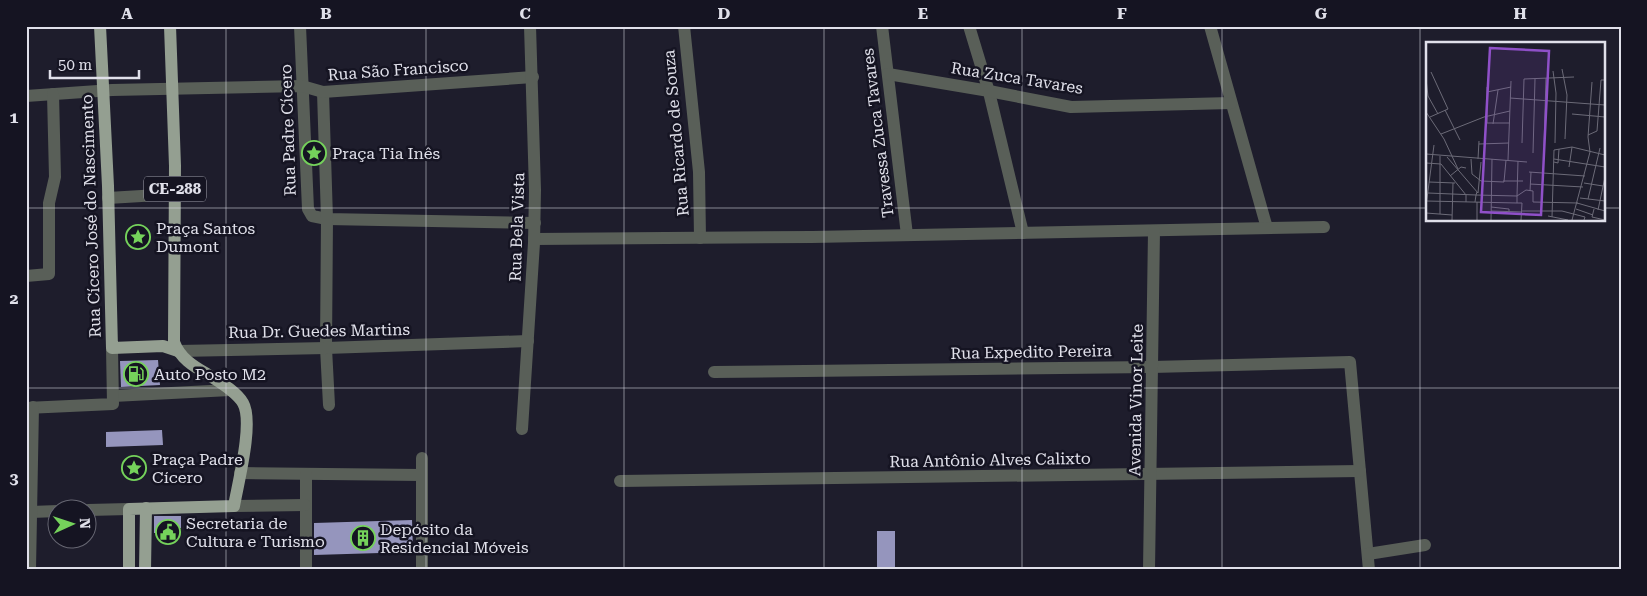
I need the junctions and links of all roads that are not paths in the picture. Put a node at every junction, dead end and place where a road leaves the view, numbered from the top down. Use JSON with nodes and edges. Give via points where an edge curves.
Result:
{"nodes":[{"id":1,"x":100,"y":26,"type":"edge"},
{"id":2,"x":300,"y":26,"type":"edge"},
{"id":3,"x":530,"y":26,"type":"edge"},
{"id":4,"x":684,"y":26,"type":"edge"},
{"id":5,"x":882,"y":26,"type":"edge"},
{"id":6,"x":969,"y":26,"type":"edge"},
{"id":7,"x":1210,"y":26,"type":"edge"},
{"id":8,"x":170,"y":28,"type":"edge"},
{"id":9,"x":888,"y":74,"type":"junction"},
{"id":10,"x":533,"y":77,"type":"junction"},
{"id":11,"x":302,"y":86,"type":"junction"},
{"id":12,"x":172,"y":89,"type":"junction"},
{"id":13,"x":103,"y":90,"type":"junction"},
{"id":14,"x":988,"y":91,"type":"junction"},
{"id":15,"x":323,"y":92,"type":"junction"},
{"id":16,"x":53,"y":94,"type":"junction"},
{"id":17,"x":26,"y":96,"type":"edge"},
{"id":18,"x":1232,"y":102,"type":"junction"},
{"id":19,"x":174,"y":194,"type":"junction"},
{"id":20,"x":108,"y":198,"type":"junction"},
{"id":21,"x":327,"y":219,"type":"junction"},
{"id":22,"x":534,"y":223,"type":"junction"},
{"id":23,"x":1324,"y":227,"type":"dead end"},
{"id":24,"x":1267,"y":228,"type":"junction"},
{"id":25,"x":1154,"y":230,"type":"junction"},
{"id":26,"x":1023,"y":233,"type":"junction"},
{"id":27,"x":907,"y":235,"type":"junction"},
{"id":28,"x":700,"y":238,"type":"junction"},
{"id":29,"x":534,"y":239,"type":"junction"},
{"id":30,"x":26,"y":276,"type":"edge"},
{"id":31,"x":528,"y":342,"type":"junction"},
{"id":32,"x":112,"y":348,"type":"junction"},
{"id":33,"x":326,"y":348,"type":"junction"},
{"id":34,"x":178,"y":350,"type":"junction"},
{"id":35,"x":1152,"y":367,"type":"junction"},
{"id":36,"x":714,"y":372,"type":"dead end"},
{"id":37,"x":230,"y":390,"type":"junction"},
{"id":38,"x":113,"y":400,"type":"junction"},
{"id":39,"x":329,"y":405,"type":"dead end"},
{"id":40,"x":30,"y":407,"type":"edge"},
{"id":41,"x":522,"y":429,"type":"dead end"},
{"id":42,"x":29,"y":455,"type":"edge"},
{"id":43,"x":422,"y":458,"type":"dead end"},
{"id":44,"x":1360,"y":471,"type":"junction"},
{"id":45,"x":240,"y":473,"type":"junction"},
{"id":46,"x":306,"y":474,"type":"junction"},
{"id":47,"x":1151,"y":474,"type":"junction"},
{"id":48,"x":422,"y":475,"type":"junction"},
{"id":49,"x":620,"y":481,"type":"dead end"},
{"id":50,"x":306,"y":505,"type":"junction"},
{"id":51,"x":234,"y":506,"type":"junction"},
{"id":52,"x":146,"y":508,"type":"junction"},
{"id":53,"x":129,"y":509,"type":"junction"},
{"id":54,"x":98,"y":510,"type":"edge"},
{"id":55,"x":48,"y":511,"type":"edge"},
{"id":56,"x":31,"y":512,"type":"junction"},
{"id":57,"x":1425,"y":546,"type":"dead end"},
{"id":58,"x":1368,"y":554,"type":"junction"},
{"id":59,"x":30,"y":570,"type":"edge"},
{"id":60,"x":129,"y":570,"type":"edge"},
{"id":61,"x":146,"y":570,"type":"edge"},
{"id":62,"x":306,"y":570,"type":"edge"},
{"id":63,"x":422,"y":570,"type":"edge"},
{"id":64,"x":1149,"y":570,"type":"edge"},
{"id":65,"x":1369,"y":570,"type":"edge"}],
"edges":[{"from":1,"to":13,"type":"main road","name":"Rua Cícero José do Nascimento"},
{"from":2,"to":11,"type":"street","name":"Rua Padre Cícero"},
{"from":3,"to":10,"type":"street","name":"Rua Bela Vista"},
{"from":4,"to":28,"type":"street","name":"Rua Ricardo de Souza","via":[[698,172]]},
{"from":5,"to":9,"type":"street","name":"Travessa Zuca Tavares"},
{"from":6,"to":14,"type":"street"},
{"from":7,"to":18,"type":"street"},
{"from":8,"to":12,"type":"main road","number":"CE-288"},
{"from":9,"to":14,"type":"street","name":"Rua Zuca Tavares"},
{"from":9,"to":27,"type":"street","name":"Travessa Zuca Tavares"},
{"from":10,"to":15,"type":"street","name":"Rua São Francisco"},
{"from":10,"to":22,"type":"street","name":"Rua Bela Vista"},
{"from":11,"to":12,"type":"street","name":"Rua São Francisco"},
{"from":11,"to":15,"type":"street","name":"Rua São Francisco"},
{"from":11,"to":21,"type":"street","name":"Rua Padre Cícero","via":[[308,209],[315,218]]},
{"from":12,"to":13,"type":"street","name":"Rua São Francisco"},
{"from":12,"to":19,"type":"main road","number":"CE-288"},
{"from":13,"to":16,"type":"street","name":"Rua São Francisco"},
{"from":13,"to":20,"type":"main road","name":"Rua Cícero José do Nascimento"},
{"from":14,"to":18,"type":"street","name":"Rua Zuca Tavares","via":[[1071,107]]},
{"from":14,"to":26,"type":"street"},
{"from":15,"to":21,"type":"street"},
{"from":16,"to":17,"type":"street","name":"Rua São Francisco"},
{"from":16,"to":30,"type":"street","via":[[55,177],[49,203],[49,274]]},
{"from":18,"to":24,"type":"street"},
{"from":19,"to":20,"type":"street"},
{"from":19,"to":34,"type":"main road","number":"CE-288","via":[[174,342]]},
{"from":20,"to":32,"type":"main road","name":"Rua Cícero José do Nascimento"},
{"from":21,"to":22,"type":"street"},
{"from":21,"to":33,"type":"street"},
{"from":22,"to":29,"type":"street","name":"Rua Bela Vista"},
{"from":23,"to":24,"type":"street"},
{"from":24,"to":25,"type":"street"},
{"from":25,"to":26,"type":"street"},
{"from":25,"to":35,"type":"street","name":"Avenida Vinor Leite"},
{"from":26,"to":27,"type":"street"},
{"from":27,"to":28,"type":"street"},
{"from":28,"to":29,"type":"street"},
{"from":29,"to":31,"type":"street","name":"Rua Bela Vista"},
{"from":31,"to":33,"type":"street","name":"Rua Dr. Guedes Martins"},
{"from":31,"to":41,"type":"street","name":"Rua Bela Vista"},
{"from":32,"to":34,"type":"main road","name":"Rua Dr. Guedes Martins","via":[[163,346]]},
{"from":32,"to":38,"type":"street","name":"Rua Cícero José do Nascimento"},
{"from":33,"to":34,"type":"street","name":"Rua Dr. Guedes Martins"},
{"from":33,"to":39,"type":"street"},
{"from":34,"to":37,"type":"main road","via":[[191,364]]},
{"from":35,"to":36,"type":"street","name":"Rua Expedito Pereira"},
{"from":35,"to":44,"type":"street","name":"Rua Expedito Pereira","via":[[1350,362]]},
{"from":35,"to":47,"type":"street","name":"Avenida Vinor Leite"},
{"from":37,"to":38,"type":"street"},
{"from":37,"to":45,"type":"main road","via":[[242,401],[247,416]]},
{"from":38,"to":40,"type":"street"},
{"from":40,"to":42,"type":"street"},
{"from":42,"to":56,"type":"street"},
{"from":43,"to":48,"type":"street"},
{"from":44,"to":47,"type":"street","name":"Rua Antônio Alves Calixto"},
{"from":44,"to":58,"type":"street"},
{"from":45,"to":46,"type":"street"},
{"from":45,"to":51,"type":"main road"},
{"from":46,"to":48,"type":"street"},
{"from":46,"to":50,"type":"street"},
{"from":47,"to":49,"type":"street","name":"Rua Antônio Alves Calixto"},
{"from":47,"to":64,"type":"street","name":"Avenida Vinor Leite"},
{"from":48,"to":63,"type":"street"},
{"from":50,"to":51,"type":"street"},
{"from":50,"to":62,"type":"street"},
{"from":51,"to":52,"type":"main road"},
{"from":52,"to":53,"type":"main road"},
{"from":52,"to":61,"type":"main road"},
{"from":53,"to":54,"type":"street"},
{"from":53,"to":60,"type":"main road"},
{"from":55,"to":56,"type":"street"},
{"from":56,"to":59,"type":"street"},
{"from":57,"to":58,"type":"street"},
{"from":58,"to":65,"type":"street"}]}
